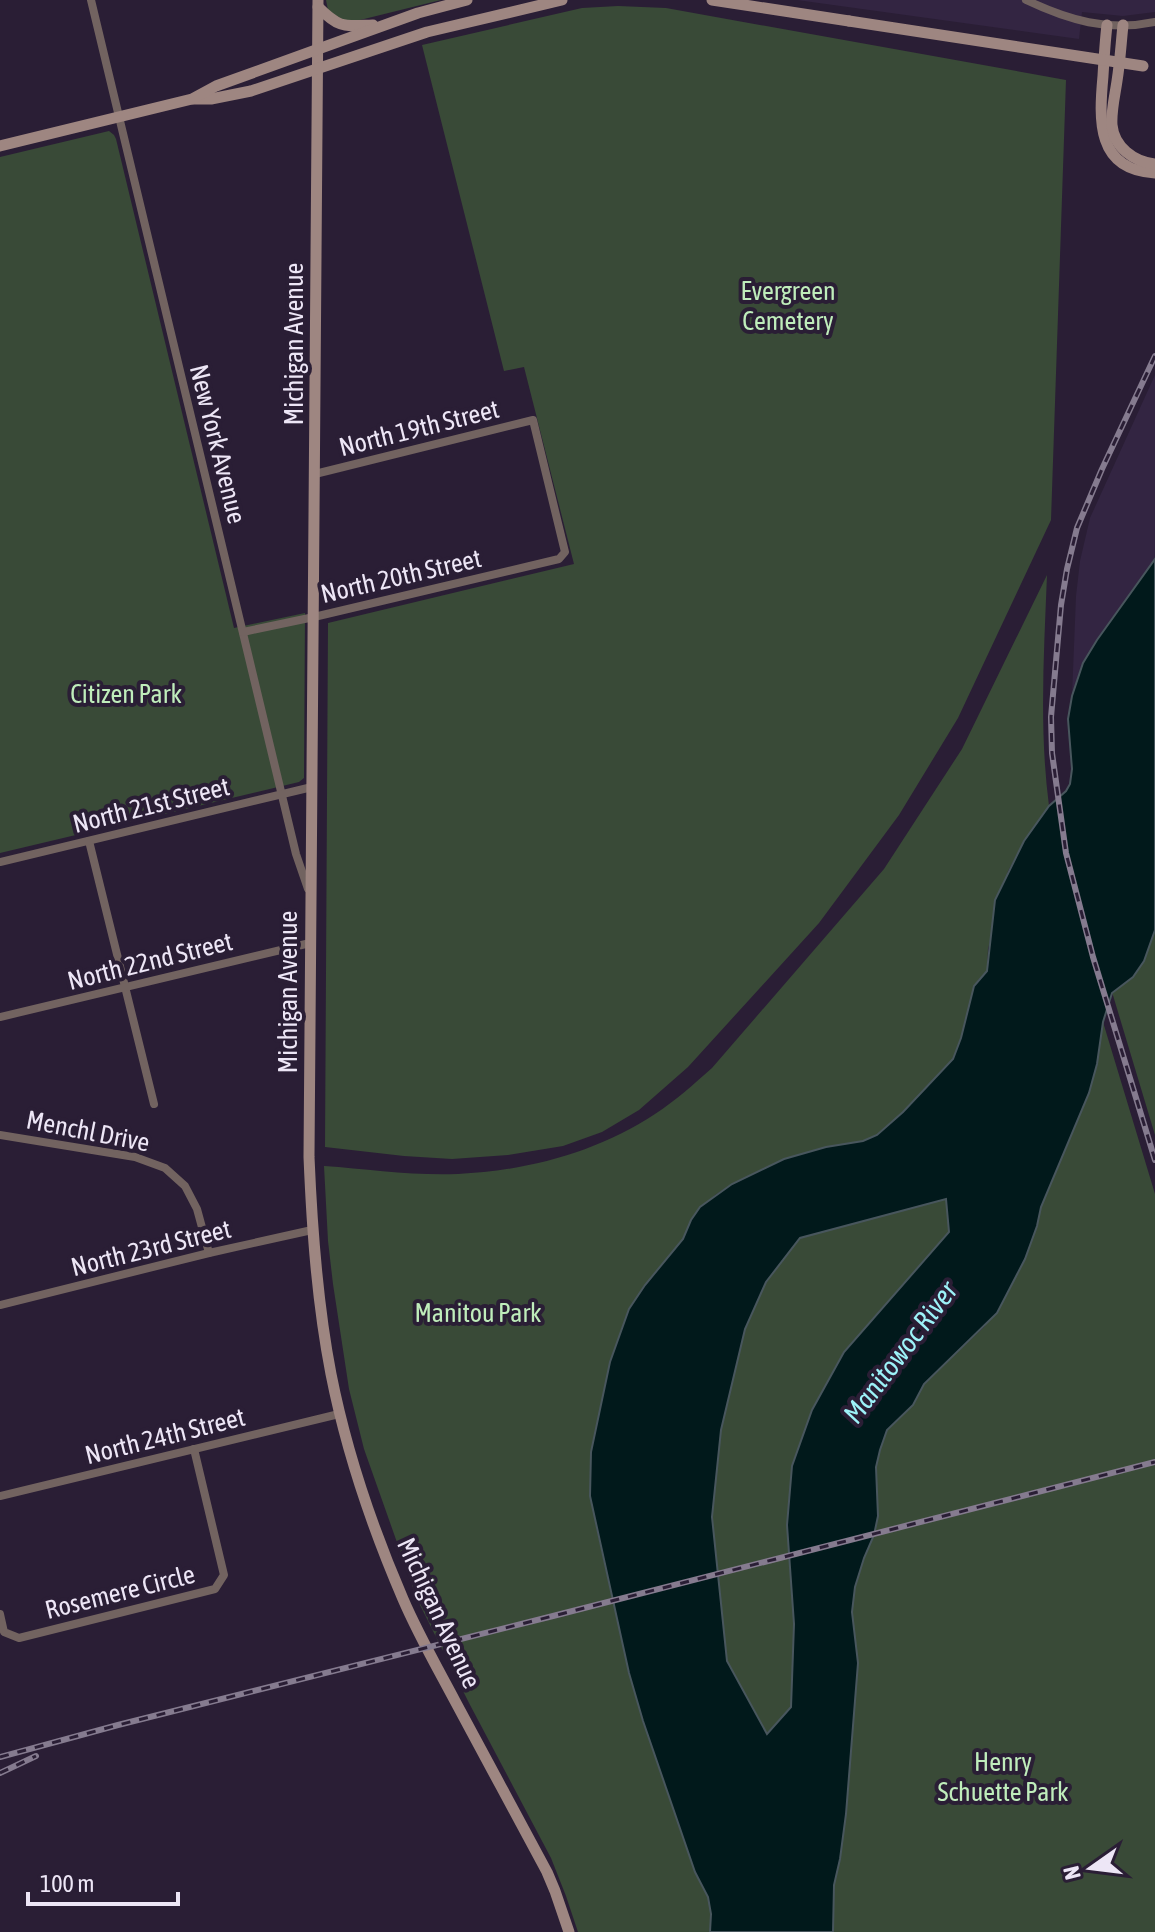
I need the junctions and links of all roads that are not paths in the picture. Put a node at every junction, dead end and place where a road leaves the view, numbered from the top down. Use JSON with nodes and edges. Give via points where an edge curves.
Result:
{"nodes":[{"id":1,"x":91,"y":0,"type":"edge"},
{"id":2,"x":467,"y":0,"type":"edge"},
{"id":3,"x":562,"y":0,"type":"edge"},
{"id":4,"x":712,"y":0,"type":"edge"},
{"id":5,"x":1026,"y":0,"type":"edge"},
{"id":6,"x":318,"y":4,"type":"edge"},
{"id":7,"x":1155,"y":22,"type":"edge"},
{"id":8,"x":386,"y":25,"type":"junction"},
{"id":9,"x":1107,"y":25,"type":"junction"},
{"id":10,"x":1123,"y":25,"type":"junction"},
{"id":11,"x":318,"y":49,"type":"junction"},
{"id":12,"x":1149,"y":67,"type":"edge"},
{"id":13,"x":318,"y":69,"type":"junction"},
{"id":14,"x":192,"y":99,"type":"junction"},
{"id":15,"x":120,"y":118,"type":"junction"},
{"id":16,"x":0,"y":146,"type":"edge"},
{"id":17,"x":1155,"y":164,"type":"edge"},
{"id":18,"x":1155,"y":173,"type":"edge"},
{"id":19,"x":315,"y":474,"type":"junction"},
{"id":20,"x":565,"y":552,"type":"joint"},
{"id":21,"x":314,"y":617,"type":"junction"},
{"id":22,"x":243,"y":632,"type":"junction"},
{"id":23,"x":312,"y":787,"type":"junction"},
{"id":24,"x":282,"y":794,"type":"junction"},
{"id":25,"x":89,"y":841,"type":"junction"},
{"id":26,"x":0,"y":862,"type":"edge"},
{"id":27,"x":311,"y":895,"type":"junction"},
{"id":28,"x":310,"y":943,"type":"junction"},
{"id":29,"x":124,"y":988,"type":"junction"},
{"id":30,"x":0,"y":1017,"type":"edge"},
{"id":31,"x":154,"y":1104,"type":"dead end"},
{"id":32,"x":0,"y":1135,"type":"edge"},
{"id":33,"x":312,"y":1230,"type":"junction"},
{"id":34,"x":209,"y":1253,"type":"junction"},
{"id":35,"x":0,"y":1305,"type":"edge"},
{"id":36,"x":339,"y":1414,"type":"junction"},
{"id":37,"x":194,"y":1449,"type":"junction"},
{"id":38,"x":0,"y":1496,"type":"edge"},
{"id":39,"x":0,"y":1614,"type":"edge"},
{"id":40,"x":569,"y":1932,"type":"edge"}],
"edges":[{"from":1,"to":15,"type":"street","name":"New York Avenue"},
{"from":2,"to":8,"type":"street"},
{"from":3,"to":13,"type":"street","via":[[427,32]]},
{"from":4,"to":12,"type":"street","bridge":true},
{"from":5,"to":9,"type":"street","via":[[1078,21]]},
{"from":6,"to":8,"type":"street","via":[[341,25]]},
{"from":6,"to":11,"type":"street","name":"Michigan Avenue"},
{"from":7,"to":10,"type":"street"},
{"from":8,"to":11,"type":"street"},
{"from":9,"to":10,"type":"street"},
{"from":9,"to":18,"type":"street","via":[[1100,109],[1104,139],[1122,162]]},
{"from":10,"to":17,"type":"street","via":[[1114,133],[1131,156]]},
{"from":11,"to":13,"type":"street","name":"Michigan Avenue"},
{"from":11,"to":14,"type":"street"},
{"from":13,"to":14,"type":"street","via":[[251,91]]},
{"from":13,"to":19,"type":"street","name":"Michigan Avenue"},
{"from":14,"to":15,"type":"street"},
{"from":15,"to":16,"type":"street"},
{"from":15,"to":22,"type":"street","name":"New York Avenue"},
{"from":19,"to":20,"type":"street","name":"North 19th Street","via":[[533,420]]},
{"from":19,"to":21,"type":"street","name":"Michigan Avenue"},
{"from":20,"to":21,"type":"street","name":"North 20th Street","via":[[559,559]]},
{"from":21,"to":22,"type":"street","name":"North 20th Street"},
{"from":21,"to":23,"type":"street","name":"Michigan Avenue"},
{"from":22,"to":24,"type":"street","name":"New York Avenue"},
{"from":23,"to":24,"type":"street","name":"North 21st Street"},
{"from":23,"to":27,"type":"street","name":"Michigan Avenue"},
{"from":24,"to":25,"type":"street","name":"North 21st Street"},
{"from":24,"to":27,"type":"street","name":"New York Avenue"},
{"from":25,"to":26,"type":"street","name":"North 21st Street"},
{"from":25,"to":29,"type":"street"},
{"from":27,"to":28,"type":"street","name":"Michigan Avenue"},
{"from":28,"to":29,"type":"street","name":"North 22nd Street"},
{"from":28,"to":33,"type":"street","name":"Michigan Avenue"},
{"from":29,"to":30,"type":"street","name":"North 22nd Street"},
{"from":29,"to":31,"type":"street"},
{"from":32,"to":34,"type":"street","name":"Menchl Drive","via":[[135,1157],[165,1168],[185,1186],[197,1209]]},
{"from":33,"to":34,"type":"street","name":"North 23rd Street"},
{"from":33,"to":36,"type":"street","name":"Michigan Avenue"},
{"from":34,"to":35,"type":"street","name":"North 23rd Street"},
{"from":36,"to":37,"type":"street","name":"North 24th Street"},
{"from":36,"to":40,"type":"street","name":"Michigan Avenue","via":[[402,1598],[547,1872]]},
{"from":37,"to":38,"type":"street","name":"North 24th Street"},
{"from":37,"to":39,"type":"street","name":"Rosemere Circle","via":[[224,1575],[215,1589],[19,1638],[4,1632]]}]}
